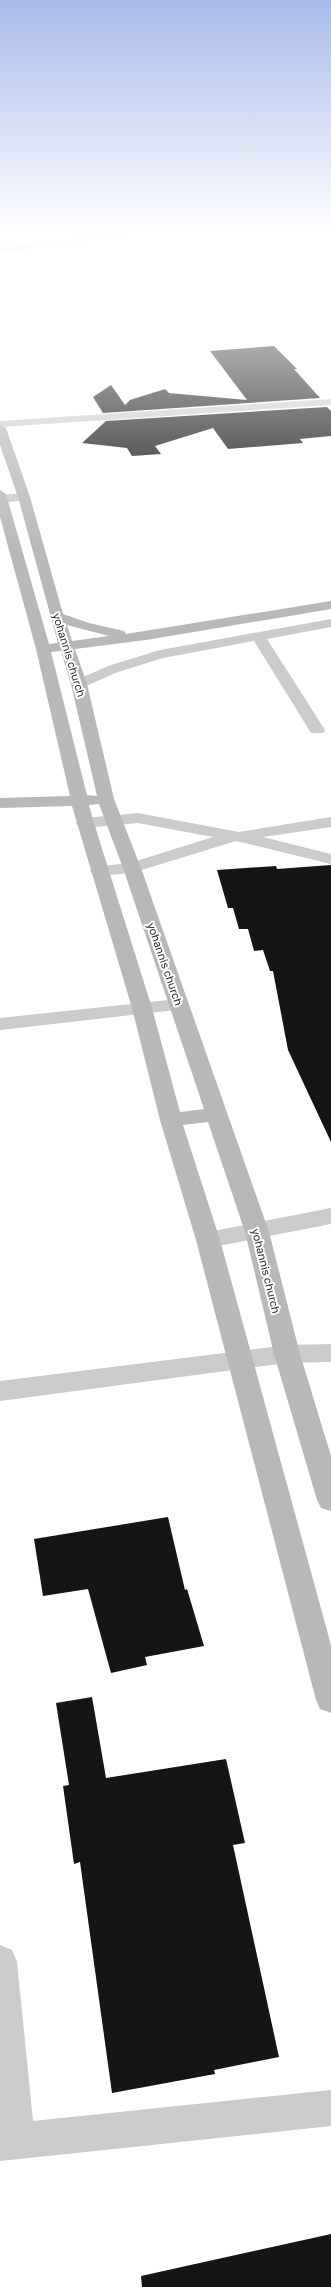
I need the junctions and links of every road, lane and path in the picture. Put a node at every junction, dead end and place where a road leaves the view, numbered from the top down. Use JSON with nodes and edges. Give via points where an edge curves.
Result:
{"nodes":[{"id":1,"x":331,"y":402,"type":"edge"},
{"id":2,"x":0,"y":424,"type":"edge"},
{"id":3,"x":0,"y":428,"type":"edge"},
{"id":4,"x":0,"y":497,"type":"edge"},
{"id":5,"x":24,"y":497,"type":"junction"},
{"id":6,"x":331,"y":605,"type":"edge"},
{"id":7,"x":331,"y":614,"type":"edge"},
{"id":8,"x":57,"y":617,"type":"junction"},
{"id":9,"x":331,"y":623,"type":"edge"},
{"id":10,"x":146,"y":636,"type":"junction"},
{"id":11,"x":258,"y":636,"type":"junction"},
{"id":12,"x":68,"y":652,"type":"junction"},
{"id":13,"x":44,"y":654,"type":"junction"},
{"id":14,"x":79,"y":684,"type":"junction"},
{"id":15,"x":317,"y":730,"type":"dead end"},
{"id":16,"x":106,"y":799,"type":"junction"},
{"id":17,"x":79,"y":801,"type":"junction"},
{"id":18,"x":0,"y":803,"type":"edge"},
{"id":19,"x":114,"y":819,"type":"junction"},
{"id":20,"x":331,"y":822,"type":"edge"},
{"id":21,"x":85,"y":823,"type":"junction"},
{"id":22,"x":235,"y":836,"type":"junction"},
{"id":23,"x":331,"y":859,"type":"edge"},
{"id":24,"x":132,"y":868,"type":"junction"},
{"id":25,"x":99,"y":871,"type":"junction"},
{"id":26,"x":178,"y":1005,"type":"junction"},
{"id":27,"x":142,"y":1008,"type":"junction"},
{"id":28,"x":0,"y":1024,"type":"edge"},
{"id":29,"x":216,"y":1114,"type":"junction"},
{"id":30,"x":172,"y":1120,"type":"junction"},
{"id":31,"x":331,"y":1216,"type":"edge"},
{"id":32,"x":257,"y":1232,"type":"junction"},
{"id":33,"x":208,"y":1240,"type":"junction"},
{"id":34,"x":331,"y":1353,"type":"edge"},
{"id":35,"x":287,"y":1354,"type":"junction"},
{"id":36,"x":240,"y":1361,"type":"junction"},
{"id":37,"x":0,"y":1391,"type":"edge"},
{"id":38,"x":331,"y":1500,"type":"edge"},
{"id":39,"x":331,"y":1700,"type":"edge"},
{"id":40,"x":0,"y":1962,"type":"edge"},
{"id":41,"x":331,"y":2108,"type":"edge"},
{"id":42,"x":8,"y":2141,"type":"edge"}],
"edges":[{"from":1,"to":2,"type":"street"},
{"from":3,"to":5,"type":"street","name":"yohannis church"},
{"from":4,"to":5,"type":"street"},
{"from":4,"to":13,"type":"street"},
{"from":5,"to":8,"type":"street","name":"yohannis church"},
{"from":6,"to":10,"type":"street"},
{"from":7,"to":12,"type":"street"},
{"from":8,"to":10,"type":"street","via":[[107,632]]},
{"from":8,"to":12,"type":"street","name":"yohannis church"},
{"from":9,"to":11,"type":"street"},
{"from":10,"to":12,"type":"street"},
{"from":11,"to":14,"type":"street","via":[[160,654],[113,669]]},
{"from":11,"to":15,"type":"street"},
{"from":12,"to":13,"type":"street"},
{"from":12,"to":14,"type":"street","name":"yohannis church"},
{"from":13,"to":17,"type":"street"},
{"from":14,"to":16,"type":"street","name":"yohannis church"},
{"from":16,"to":17,"type":"street"},
{"from":16,"to":19,"type":"street","name":"yohannis church"},
{"from":17,"to":18,"type":"street"},
{"from":17,"to":21,"type":"street"},
{"from":19,"to":21,"type":"street"},
{"from":19,"to":22,"type":"street","via":[[138,818]]},
{"from":19,"to":24,"type":"street","name":"yohannis church"},
{"from":20,"to":22,"type":"street"},
{"from":21,"to":25,"type":"street"},
{"from":22,"to":23,"type":"street"},
{"from":22,"to":24,"type":"street"},
{"from":24,"to":25,"type":"street"},
{"from":24,"to":26,"type":"street","name":"yohannis church"},
{"from":25,"to":27,"type":"street"},
{"from":26,"to":27,"type":"street"},
{"from":26,"to":29,"type":"street","name":"yohannis church"},
{"from":27,"to":28,"type":"street"},
{"from":27,"to":30,"type":"street"},
{"from":29,"to":30,"type":"street"},
{"from":29,"to":32,"type":"street","name":"yohannis church"},
{"from":30,"to":33,"type":"street"},
{"from":31,"to":32,"type":"street"},
{"from":32,"to":33,"type":"street"},
{"from":32,"to":35,"type":"street","name":"yohannis church"},
{"from":33,"to":36,"type":"street"},
{"from":34,"to":35,"type":"street"},
{"from":35,"to":36,"type":"street"},
{"from":35,"to":38,"type":"street","name":"yohannis church"},
{"from":36,"to":37,"type":"street"},
{"from":36,"to":39,"type":"street"},
{"from":40,"to":42,"type":"street"},
{"from":41,"to":42,"type":"street"}]}
